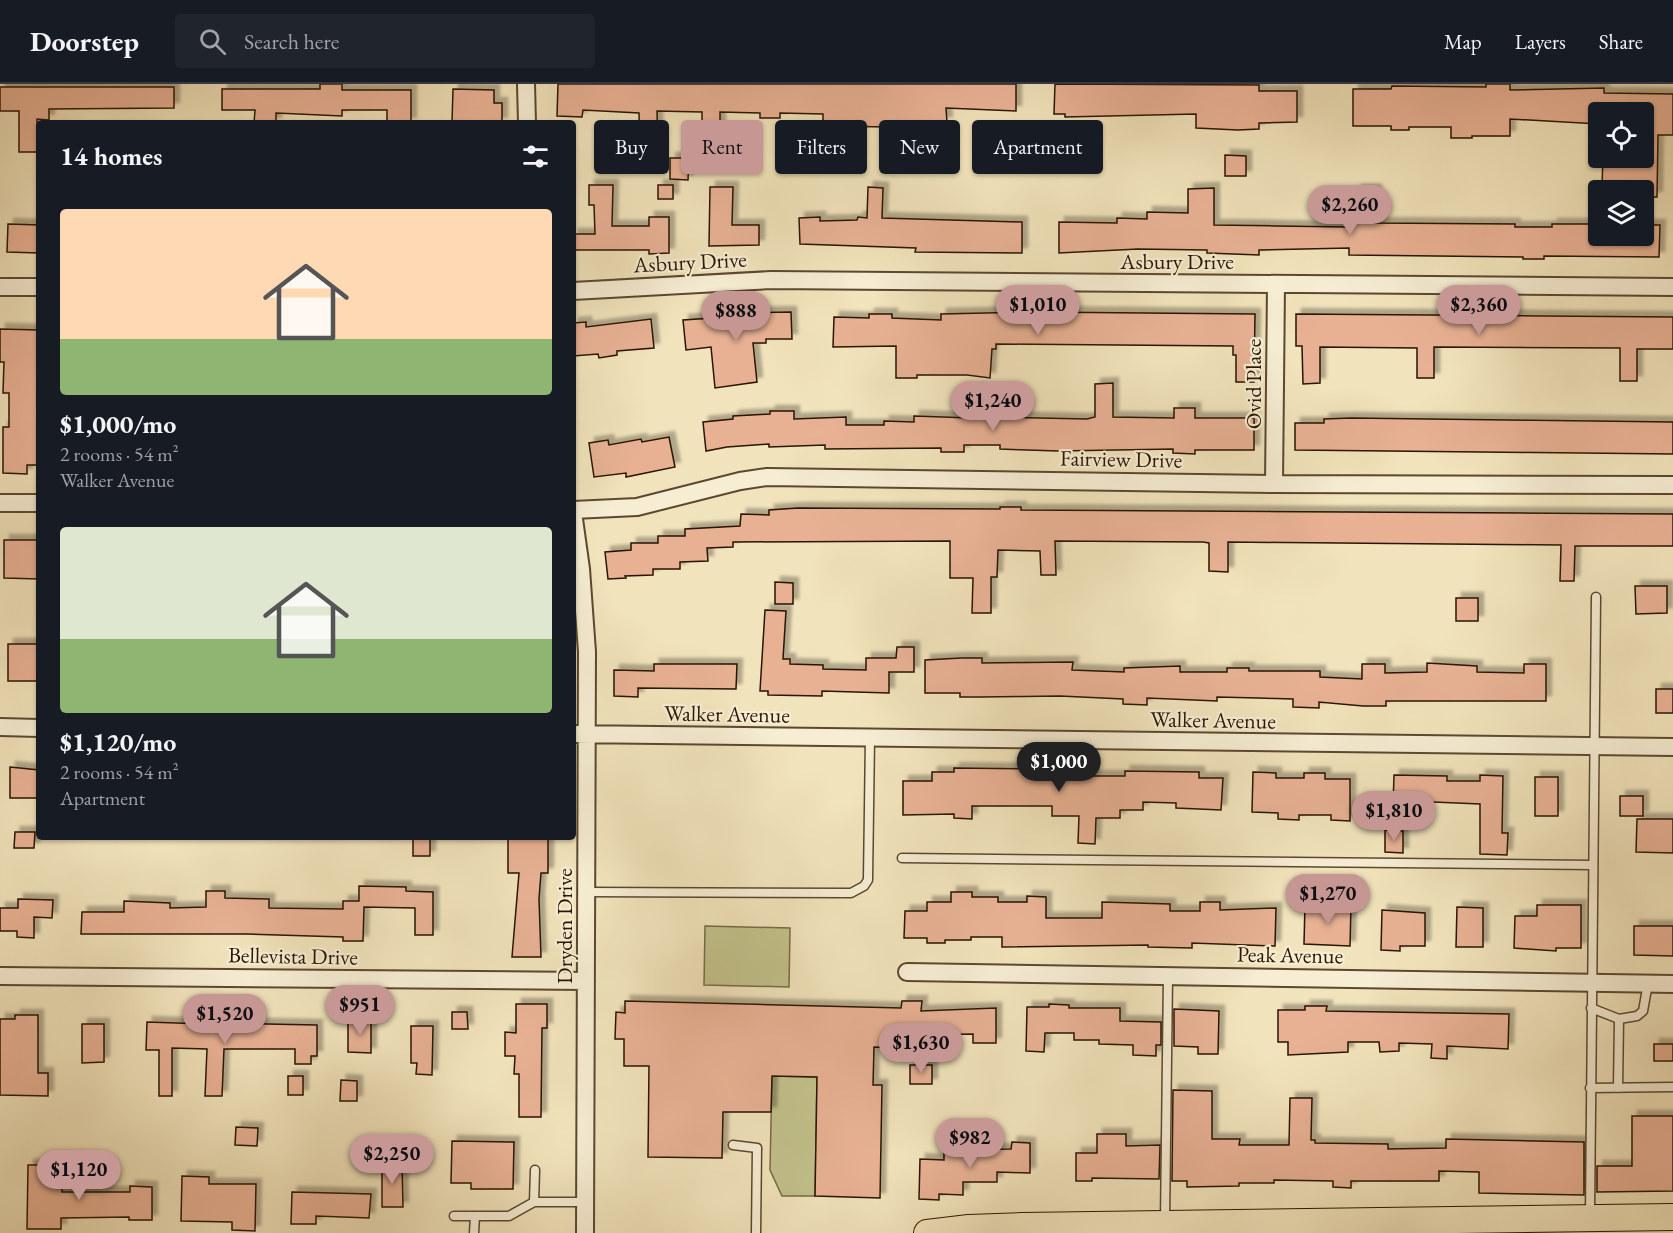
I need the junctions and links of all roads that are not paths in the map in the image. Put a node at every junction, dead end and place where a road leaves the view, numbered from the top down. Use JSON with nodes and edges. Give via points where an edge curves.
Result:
{"nodes":[{"id":1,"x":526,"y":84,"type":"edge"},
{"id":2,"x":527,"y":120,"type":"edge"},
{"id":3,"x":1276,"y":284,"type":"junction"},
{"id":4,"x":0,"y":287,"type":"edge"},
{"id":5,"x":36,"y":287,"type":"edge"},
{"id":6,"x":1673,"y":287,"type":"edge"},
{"id":7,"x":576,"y":291,"type":"edge"},
{"id":8,"x":1274,"y":484,"type":"junction"},
{"id":9,"x":1673,"y":485,"type":"edge"},
{"id":10,"x":0,"y":503,"type":"edge"},
{"id":11,"x":36,"y":503,"type":"edge"},
{"id":12,"x":576,"y":511,"type":"edge"},
{"id":13,"x":576,"y":538,"type":"edge"},
{"id":14,"x":1596,"y":597,"type":"dead end"},
{"id":15,"x":0,"y":727,"type":"edge"},
{"id":16,"x":36,"y":728,"type":"edge"},
{"id":17,"x":580,"y":734,"type":"edge"},
{"id":18,"x":870,"y":738,"type":"junction"},
{"id":19,"x":1594,"y":747,"type":"junction"},
{"id":20,"x":1673,"y":747,"type":"edge"},
{"id":21,"x":902,"y":858,"type":"dead end"},
{"id":22,"x":1592,"y":865,"type":"junction"},
{"id":23,"x":586,"y":892,"type":"junction"},
{"id":24,"x":907,"y":972,"type":"dead end"},
{"id":25,"x":0,"y":976,"type":"edge"},
{"id":26,"x":1168,"y":976,"type":"junction"},
{"id":27,"x":586,"y":981,"type":"junction"},
{"id":28,"x":1591,"y":982,"type":"junction"},
{"id":29,"x":1648,"y":983,"type":"junction"},
{"id":30,"x":1673,"y":984,"type":"edge"},
{"id":31,"x":1591,"y":1008,"type":"junction"},
{"id":32,"x":1619,"y":1019,"type":"junction"},
{"id":33,"x":1673,"y":1087,"type":"edge"},
{"id":34,"x":1590,"y":1088,"type":"junction"},
{"id":35,"x":1618,"y":1088,"type":"junction"},
{"id":36,"x":733,"y":1144,"type":"dead end"},
{"id":37,"x":535,"y":1170,"type":"dead end"},
{"id":38,"x":534,"y":1202,"type":"junction"},
{"id":39,"x":585,"y":1202,"type":"junction"},
{"id":40,"x":454,"y":1216,"type":"dead end"},
{"id":41,"x":475,"y":1216,"type":"junction"},
{"id":42,"x":1673,"y":1216,"type":"edge"},
{"id":43,"x":1590,"y":1218,"type":"junction"},
{"id":44,"x":1165,"y":1224,"type":"junction"},
{"id":45,"x":1465,"y":1227,"type":"edge"},
{"id":46,"x":474,"y":1233,"type":"edge"},
{"id":47,"x":585,"y":1233,"type":"edge"},
{"id":48,"x":756,"y":1233,"type":"edge"},
{"id":49,"x":928,"y":1233,"type":"edge"}],
"edges":[{"from":1,"to":2,"type":"street"},
{"from":3,"to":6,"type":"street","name":"Asbury Drive"},
{"from":3,"to":7,"type":"street","name":"Asbury Drive","via":[[771,280]]},
{"from":3,"to":8,"type":"street","name":"Ovid Place"},
{"from":4,"to":5,"type":"street"},
{"from":8,"to":9,"type":"street","name":"Fairview Drive"},
{"from":8,"to":12,"type":"street","name":"Fairview Drive","via":[[767,477],[637,507]]},
{"from":10,"to":11,"type":"street"},
{"from":13,"to":17,"type":"street","name":"Dryden Drive","via":[[585,620]]},
{"from":14,"to":19,"type":"lane"},
{"from":15,"to":16,"type":"street"},
{"from":17,"to":18,"type":"street","name":"Walker Avenue"},
{"from":17,"to":23,"type":"street","name":"Dryden Drive"},
{"from":18,"to":19,"type":"street","name":"Walker Avenue"},
{"from":18,"to":23,"type":"lane","via":[[868,880],[858,890]]},
{"from":19,"to":20,"type":"street","name":"Walker Avenue"},
{"from":19,"to":22,"type":"lane"},
{"from":21,"to":22,"type":"lane"},
{"from":22,"to":28,"type":"lane"},
{"from":23,"to":27,"type":"street","name":"Dryden Drive"},
{"from":24,"to":26,"type":"street","name":"Peak Avenue"},
{"from":25,"to":27,"type":"street","name":"Bellevista Drive"},
{"from":26,"to":28,"type":"street","name":"Peak Avenue"},
{"from":26,"to":44,"type":"lane"},
{"from":27,"to":39,"type":"street","name":"Dryden Drive"},
{"from":28,"to":29,"type":"street","name":"Peak Avenue"},
{"from":28,"to":31,"type":"lane"},
{"from":29,"to":30,"type":"street","name":"Peak Avenue"},
{"from":29,"to":32,"type":"lane","via":[[1643,1011]]},
{"from":31,"to":32,"type":"lane"},
{"from":31,"to":34,"type":"lane"},
{"from":32,"to":35,"type":"lane"},
{"from":33,"to":35,"type":"lane"},
{"from":34,"to":35,"type":"lane"},
{"from":34,"to":43,"type":"lane"},
{"from":36,"to":48,"type":"lane","via":[[757,1148]]},
{"from":37,"to":38,"type":"lane"},
{"from":38,"to":39,"type":"lane"},
{"from":38,"to":41,"type":"lane","via":[[509,1216]]},
{"from":39,"to":47,"type":"street","name":"Dryden Drive"},
{"from":40,"to":41,"type":"lane"},
{"from":41,"to":46,"type":"lane"},
{"from":42,"to":43,"type":"main road"},
{"from":43,"to":45,"type":"main road"},
{"from":44,"to":45,"type":"main road"},
{"from":44,"to":49,"type":"main road","via":[[969,1228]]}]}
